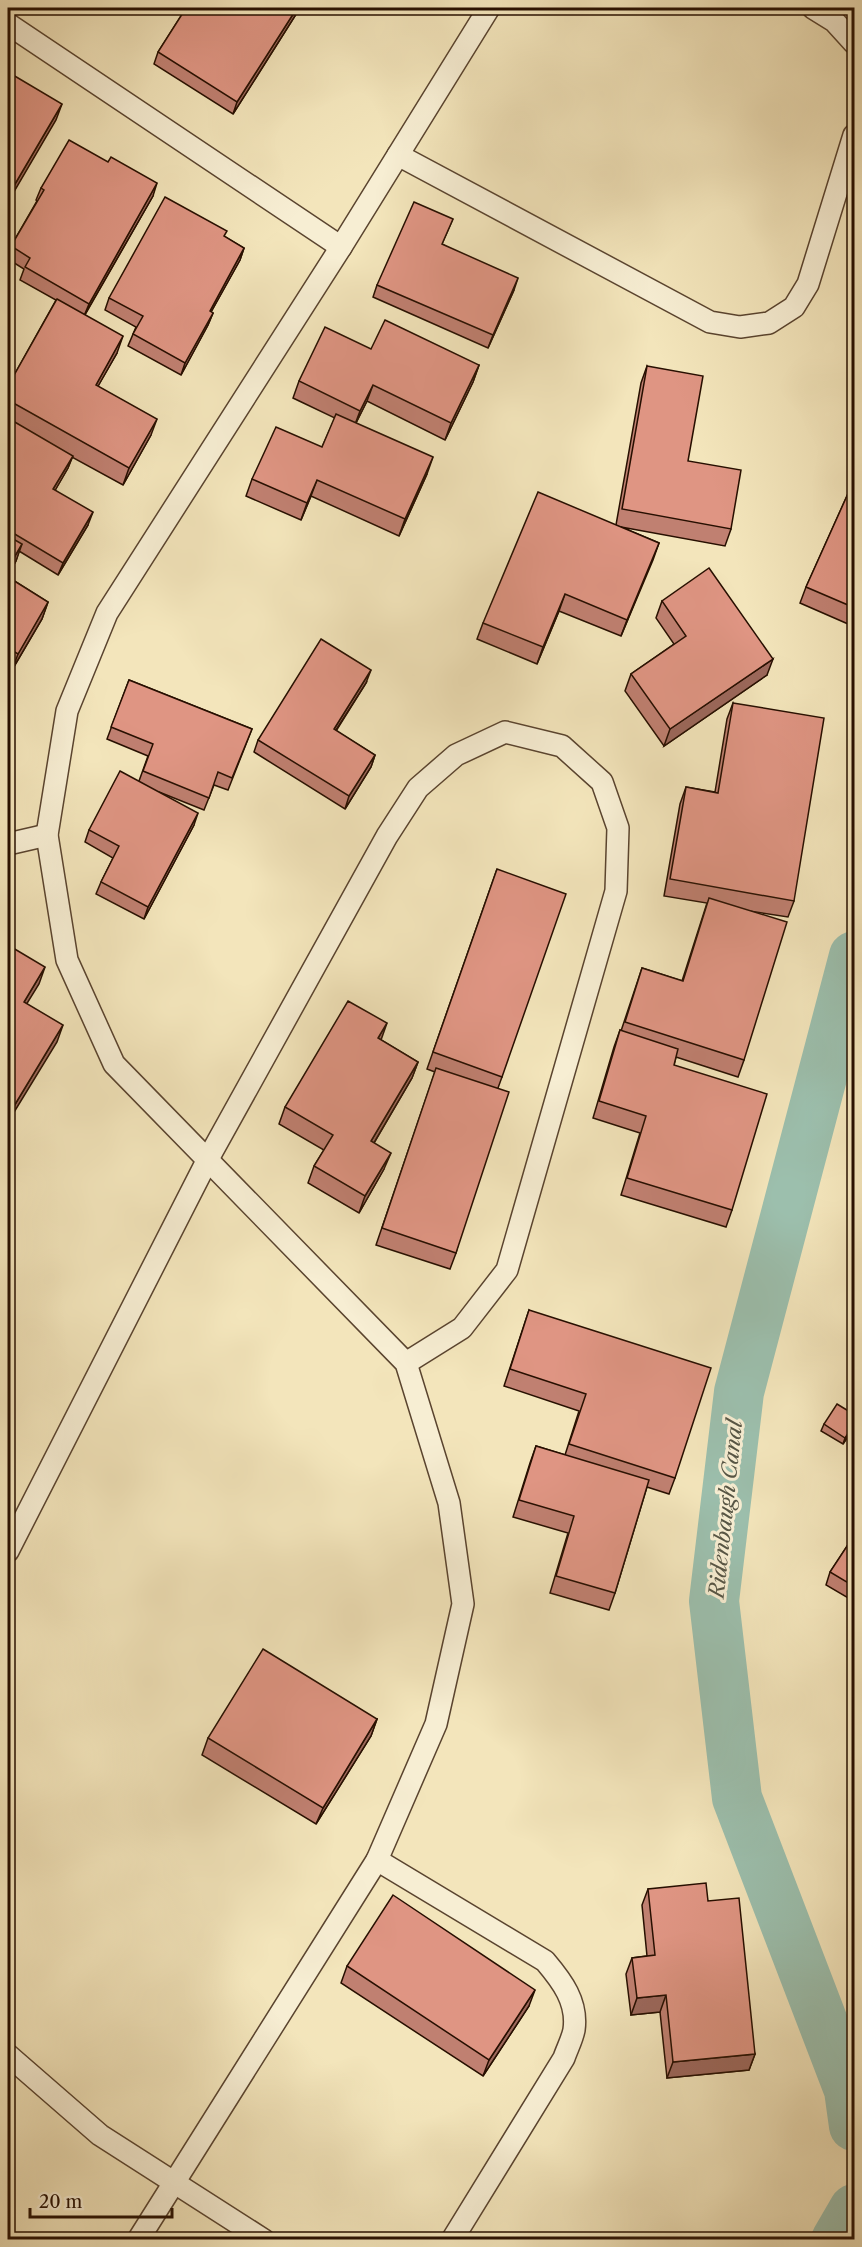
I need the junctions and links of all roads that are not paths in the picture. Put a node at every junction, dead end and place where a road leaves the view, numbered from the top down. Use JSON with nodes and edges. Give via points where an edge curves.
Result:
{"nodes":[{"id":1,"x":489,"y":8,"type":"edge"},
{"id":2,"x":813,"y":8,"type":"edge"},
{"id":3,"x":8,"y":24,"type":"edge"},
{"id":4,"x":855,"y":43,"type":"edge"},
{"id":5,"x":855,"y":135,"type":"edge"},
{"id":6,"x":398,"y":155,"type":"junction"},
{"id":7,"x":341,"y":247,"type":"junction"},
{"id":8,"x":47,"y":835,"type":"junction"},
{"id":9,"x":8,"y":844,"type":"edge"},
{"id":10,"x":208,"y":1160,"type":"junction"},
{"id":11,"x":406,"y":1363,"type":"junction"},
{"id":12,"x":8,"y":1551,"type":"edge"},
{"id":13,"x":377,"y":1860,"type":"junction"},
{"id":14,"x":8,"y":2055,"type":"edge"},
{"id":15,"x":175,"y":2181,"type":"junction"},
{"id":16,"x":138,"y":2240,"type":"edge"},
{"id":17,"x":264,"y":2240,"type":"edge"},
{"id":18,"x":452,"y":2240,"type":"edge"}],
"edges":[{"from":1,"to":6,"type":"lane"},
{"from":2,"to":4,"type":"lane","via":[[834,21]]},
{"from":3,"to":7,"type":"lane"},
{"from":5,"to":6,"type":"lane","via":[[808,284],[795,306],[769,323],[740,327],[710,322]]},
{"from":6,"to":7,"type":"lane"},
{"from":7,"to":8,"type":"lane","via":[[107,613],[67,711]]},
{"from":8,"to":9,"type":"lane"},
{"from":8,"to":10,"type":"lane","via":[[67,960],[114,1064]]},
{"from":10,"to":11,"type":"lane"},
{"from":10,"to":11,"type":"lane","via":[[387,836],[418,788],[456,755],[506,732],[562,746],[602,782],[618,828],[616,891],[507,1270],[462,1328]]},
{"from":10,"to":12,"type":"lane"},
{"from":11,"to":13,"type":"lane","via":[[449,1503],[463,1604],[436,1724]]},
{"from":13,"to":15,"type":"lane"},
{"from":13,"to":18,"type":"lane","via":[[544,1961],[562,1981],[573,2003],[574,2030],[564,2058]]},
{"from":14,"to":15,"type":"lane","via":[[100,2135]]},
{"from":15,"to":16,"type":"lane"},
{"from":15,"to":17,"type":"lane"}]}
